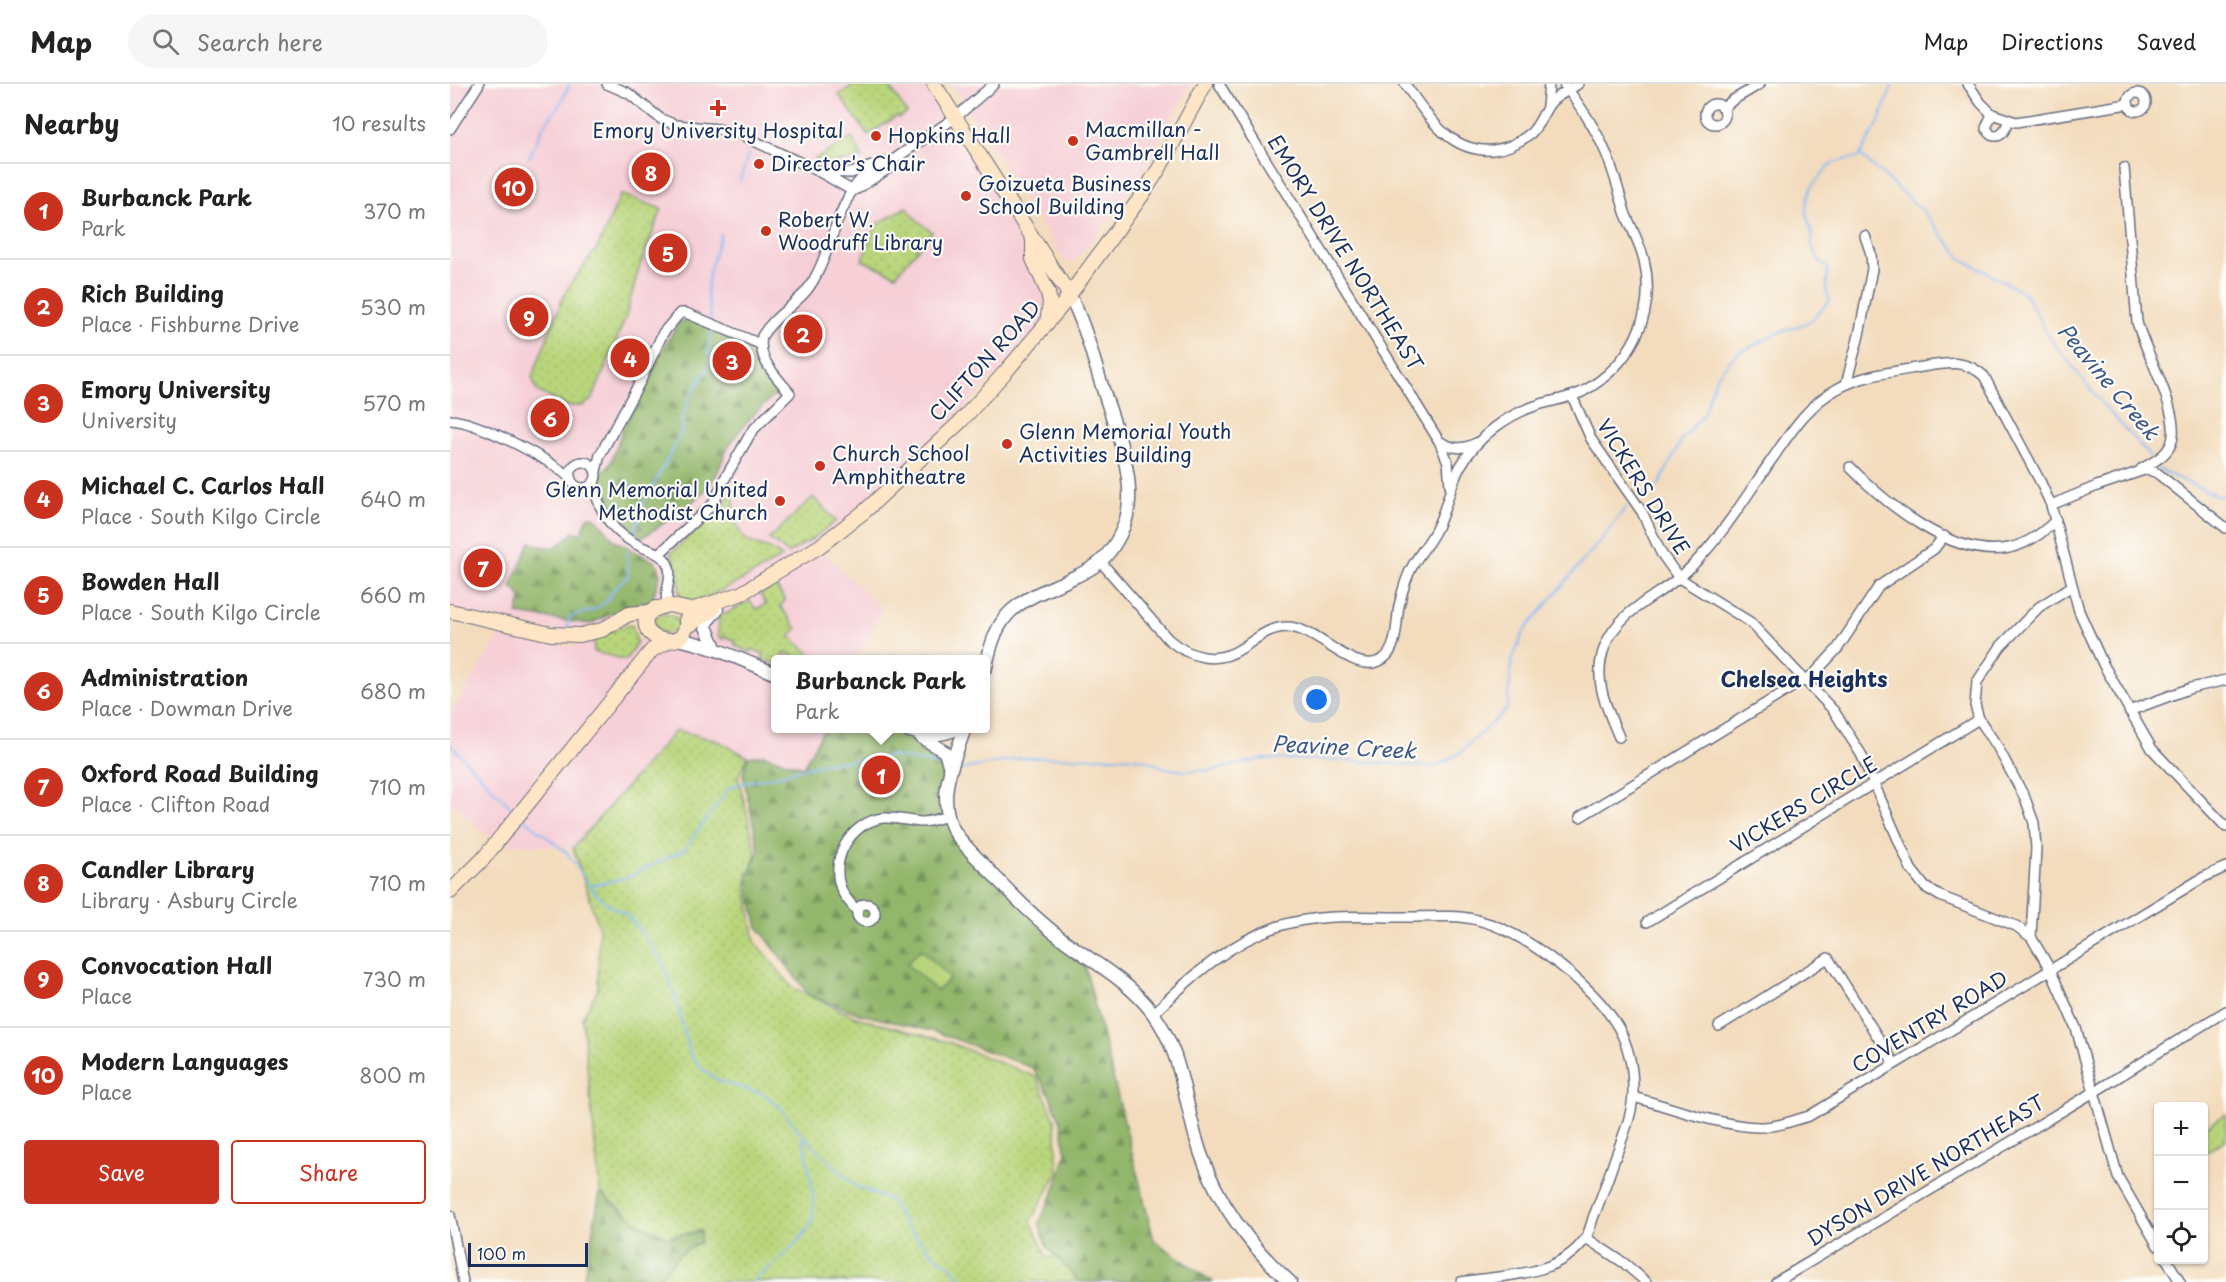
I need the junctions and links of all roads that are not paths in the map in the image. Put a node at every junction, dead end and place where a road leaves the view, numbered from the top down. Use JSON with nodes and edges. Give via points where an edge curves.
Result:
{"nodes":[{"id":1,"x":479,"y":84,"type":"edge"},
{"id":2,"x":607,"y":84,"type":"edge"},
{"id":3,"x":934,"y":84,"type":"edge"},
{"id":4,"x":994,"y":84,"type":"edge"},
{"id":5,"x":1205,"y":84,"type":"edge"},
{"id":6,"x":1219,"y":84,"type":"edge"},
{"id":7,"x":1405,"y":84,"type":"edge"},
{"id":8,"x":1548,"y":84,"type":"edge"},
{"id":9,"x":1578,"y":84,"type":"edge"},
{"id":10,"x":1760,"y":84,"type":"edge"},
{"id":11,"x":1968,"y":84,"type":"edge"},
{"id":12,"x":1566,"y":88,"type":"edge"},
{"id":13,"x":2128,"y":104,"type":"dead end"},
{"id":14,"x":1723,"y":108,"type":"dead end"},
{"id":15,"x":1547,"y":109,"type":"junction"},
{"id":16,"x":1992,"y":114,"type":"junction"},
{"id":17,"x":2009,"y":120,"type":"junction"},
{"id":18,"x":959,"y":121,"type":"junction"},
{"id":19,"x":450,"y":129,"type":"edge"},
{"id":20,"x":888,"y":161,"type":"junction"},
{"id":21,"x":2124,"y":168,"type":"dead end"},
{"id":22,"x":818,"y":171,"type":"junction"},
{"id":23,"x":853,"y":191,"type":"junction"},
{"id":24,"x":1015,"y":209,"type":"junction"},
{"id":25,"x":1865,"y":236,"type":"dead end"},
{"id":26,"x":1033,"y":238,"type":"junction"},
{"id":27,"x":1060,"y":281,"type":"junction"},
{"id":28,"x":1070,"y":296,"type":"junction"},
{"id":29,"x":1047,"y":323,"type":"junction"},
{"id":30,"x":760,"y":344,"type":"junction"},
{"id":31,"x":1846,"y":384,"type":"junction"},
{"id":32,"x":1572,"y":396,"type":"junction"},
{"id":33,"x":450,"y":420,"type":"edge"},
{"id":34,"x":1439,"y":441,"type":"junction"},
{"id":35,"x":1478,"y":443,"type":"junction"},
{"id":36,"x":600,"y":455,"type":"junction"},
{"id":37,"x":550,"y":462,"type":"junction"},
{"id":38,"x":588,"y":463,"type":"junction"},
{"id":39,"x":576,"y":464,"type":"junction"},
{"id":40,"x":1850,"y":467,"type":"dead end"},
{"id":41,"x":2141,"y":469,"type":"junction"},
{"id":42,"x":596,"y":471,"type":"junction"},
{"id":43,"x":570,"y":477,"type":"junction"},
{"id":44,"x":594,"y":483,"type":"junction"},
{"id":45,"x":1448,"y":497,"type":"junction"},
{"id":46,"x":2051,"y":505,"type":"junction"},
{"id":47,"x":2056,"y":520,"type":"junction"},
{"id":48,"x":2226,"y":528,"type":"edge"},
{"id":49,"x":1944,"y":536,"type":"junction"},
{"id":50,"x":658,"y":554,"type":"junction"},
{"id":51,"x":1100,"y":561,"type":"junction"},
{"id":52,"x":1679,"y":578,"type":"junction"},
{"id":53,"x":2072,"y":586,"type":"junction"},
{"id":54,"x":740,"y":594,"type":"junction"},
{"id":55,"x":721,"y":605,"type":"junction"},
{"id":56,"x":673,"y":607,"type":"junction"},
{"id":57,"x":450,"y":610,"type":"edge"},
{"id":58,"x":653,"y":610,"type":"junction"},
{"id":59,"x":687,"y":627,"type":"junction"},
{"id":60,"x":648,"y":629,"type":"junction"},
{"id":61,"x":602,"y":630,"type":"junction"},
{"id":62,"x":673,"y":640,"type":"junction"},
{"id":63,"x":719,"y":649,"type":"junction"},
{"id":64,"x":989,"y":655,"type":"edge"},
{"id":65,"x":771,"y":673,"type":"edge"},
{"id":66,"x":630,"y":676,"type":"junction"},
{"id":67,"x":1806,"y":679,"type":"junction"},
{"id":68,"x":2226,"y":680,"type":"edge"},
{"id":69,"x":2129,"y":711,"type":"junction"},
{"id":70,"x":1979,"y":718,"type":"junction"},
{"id":71,"x":913,"y":733,"type":"edge"},
{"id":72,"x":946,"y":733,"type":"edge"},
{"id":73,"x":964,"y":733,"type":"edge"},
{"id":74,"x":918,"y":735,"type":"junction"},
{"id":75,"x":1619,"y":737,"type":"dead end"},
{"id":76,"x":950,"y":771,"type":"junction"},
{"id":77,"x":1874,"y":784,"type":"junction"},
{"id":78,"x":948,"y":816,"type":"junction"},
{"id":79,"x":1580,"y":818,"type":"dead end"},
{"id":80,"x":2226,"y":827,"type":"edge"},
{"id":81,"x":2226,"y":867,"type":"edge"},
{"id":82,"x":454,"y":888,"type":"edge"},
{"id":83,"x":450,"y":898,"type":"edge"},
{"id":84,"x":857,"y":911,"type":"dead end"},
{"id":85,"x":1647,"y":922,"type":"dead end"},
{"id":86,"x":2031,"y":937,"type":"junction"},
{"id":87,"x":2050,"y":969,"type":"junction"},
{"id":88,"x":2226,"y":1011,"type":"edge"},
{"id":89,"x":1154,"y":1014,"type":"junction"},
{"id":90,"x":1719,"y":1026,"type":"dead end"},
{"id":91,"x":1894,"y":1063,"type":"junction"},
{"id":92,"x":2094,"y":1092,"type":"junction"},
{"id":93,"x":1633,"y":1097,"type":"junction"},
{"id":94,"x":450,"y":1215,"type":"edge"},
{"id":95,"x":1586,"y":1238,"type":"junction"},
{"id":96,"x":2154,"y":1239,"type":"edge"},
{"id":97,"x":2169,"y":1264,"type":"edge"},
{"id":98,"x":463,"y":1282,"type":"edge"},
{"id":99,"x":1290,"y":1282,"type":"edge"},
{"id":100,"x":1461,"y":1282,"type":"edge"},
{"id":101,"x":1646,"y":1282,"type":"edge"},
{"id":102,"x":1776,"y":1282,"type":"edge"},
{"id":103,"x":2180,"y":1282,"type":"edge"}],
"edges":[{"from":1,"to":19,"type":"street"},
{"from":2,"to":22,"type":"street","via":[[628,93],[661,119],[737,134]]},
{"from":3,"to":18,"type":"main road"},
{"from":4,"to":18,"type":"street"},
{"from":5,"to":28,"type":"main road","name":"CLIFTON ROAD","via":[[1154,177]]},
{"from":6,"to":34,"type":"street","name":"EMORY DRIVE NORTHEAST"},
{"from":7,"to":15,"type":"street","via":[[1441,131],[1472,149],[1496,150],[1517,143],[1534,130]]},
{"from":8,"to":15,"type":"street"},
{"from":9,"to":12,"type":"street"},
{"from":10,"to":14,"type":"street"},
{"from":11,"to":16,"type":"street"},
{"from":12,"to":15,"type":"street"},
{"from":12,"to":32,"type":"street","via":[[1587,116],[1607,155],[1643,254],[1648,299],[1642,325],[1624,358],[1600,380]]},
{"from":13,"to":17,"type":"street","via":[[2033,120]]},
{"from":16,"to":17,"type":"street"},
{"from":16,"to":17,"type":"street","via":[[1986,128],[1991,135],[2004,133]]},
{"from":18,"to":20,"type":"street"},
{"from":18,"to":24,"type":"main road"},
{"from":20,"to":22,"type":"street","via":[[850,173]]},
{"from":20,"to":23,"type":"street","via":[[888,169]]},
{"from":21,"to":41,"type":"street","via":[[2137,322],[2175,429],[2166,453]]},
{"from":22,"to":23,"type":"street"},
{"from":23,"to":30,"type":"street","via":[[811,284],[765,331]]},
{"from":24,"to":26,"type":"main road"},
{"from":24,"to":27,"type":"main road","name":"CLIFTON ROAD"},
{"from":25,"to":31,"type":"street","via":[[1872,269]]},
{"from":26,"to":27,"type":"main road"},
{"from":26,"to":29,"type":"main road","via":[[1033,259],[1050,303]]},
{"from":27,"to":28,"type":"main road","name":"CLIFTON ROAD"},
{"from":28,"to":29,"type":"main road","name":"CLIFTON ROAD"},
{"from":28,"to":51,"type":"street","via":[[1085,330],[1129,488],[1124,525]]},
{"from":29,"to":54,"type":"main road","name":"CLIFTON ROAD","via":[[949,432],[849,524]]},
{"from":30,"to":36,"type":"street","via":[[683,313],[663,333]]},
{"from":30,"to":50,"type":"street","via":[[765,362],[790,393],[752,431],[713,504]]},
{"from":31,"to":46,"type":"street","via":[[1943,364],[1974,368],[1994,392]]},
{"from":31,"to":52,"type":"street","via":[[1820,400],[1802,418],[1711,544]]},
{"from":32,"to":35,"type":"street","via":[[1522,411]]},
{"from":32,"to":52,"type":"street","name":"VICKERS DRIVE","via":[[1591,439],[1642,512],[1661,553]]},
{"from":33,"to":37,"type":"street","via":[[475,427]]},
{"from":34,"to":35,"type":"street","via":[[1458,449]]},
{"from":34,"to":45,"type":"street","name":"EMORY DRIVE NORTHEAST","via":[[1449,470]]},
{"from":35,"to":45,"type":"street","via":[[1459,469]]},
{"from":36,"to":38,"type":"street"},
{"from":36,"to":42,"type":"street"},
{"from":37,"to":39,"type":"street"},
{"from":37,"to":43,"type":"street"},
{"from":38,"to":39,"type":"street"},
{"from":38,"to":42,"type":"street"},
{"from":39,"to":43,"type":"street"},
{"from":40,"to":49,"type":"street","via":[[1883,499]]},
{"from":41,"to":46,"type":"street"},
{"from":41,"to":48,"type":"street","via":[[2157,473]]},
{"from":42,"to":44,"type":"street"},
{"from":43,"to":44,"type":"street","via":[[579,488]]},
{"from":44,"to":50,"type":"street","via":[[597,500],[612,527],[628,540]]},
{"from":45,"to":51,"type":"street","via":[[1433,536],[1406,580],[1392,646],[1387,656],[1375,663],[1352,660],[1320,638],[1292,627],[1265,631],[1226,656],[1192,654],[1168,639]]},
{"from":46,"to":47,"type":"street"},
{"from":47,"to":49,"type":"street","via":[[2031,540],[2006,548],[1974,547]]},
{"from":47,"to":53,"type":"street"},
{"from":49,"to":67,"type":"street","via":[[1934,549],[1880,586],[1838,648]]},
{"from":50,"to":56,"type":"street","via":[[670,573],[666,596]]},
{"from":51,"to":64,"type":"street","via":[[1011,610],[996,630]]},
{"from":52,"to":67,"type":"street","name":"VICKERS DRIVE","via":[[1750,622]]},
{"from":52,"to":75,"type":"street","via":[[1625,617],[1604,648],[1599,685]]},
{"from":53,"to":69,"type":"street","via":[[2092,641]]},
{"from":53,"to":70,"type":"street","via":[[2030,615],[1984,669],[1975,692]]},
{"from":54,"to":55,"type":"main road"},
{"from":54,"to":56,"type":"main road","via":[[696,609]]},
{"from":55,"to":59,"type":"main road"},
{"from":55,"to":63,"type":"street","via":[[706,627]]},
{"from":56,"to":58,"type":"main road"},
{"from":56,"to":59,"type":"main road","via":[[685,617]]},
{"from":57,"to":61,"type":"street","via":[[551,634],[580,635]]},
{"from":58,"to":60,"type":"main road"},
{"from":58,"to":61,"type":"street","via":[[624,616]]},
{"from":59,"to":62,"type":"main road"},
{"from":59,"to":63,"type":"street"},
{"from":60,"to":61,"type":"street","via":[[633,620]]},
{"from":60,"to":62,"type":"main road","via":[[655,638]]},
{"from":60,"to":66,"type":"main road","via":[[641,656]]},
{"from":62,"to":63,"type":"street"},
{"from":62,"to":66,"type":"main road","via":[[652,650]]},
{"from":63,"to":65,"type":"street"},
{"from":66,"to":82,"type":"main road"},
{"from":67,"to":77,"type":"street","name":"VICKERS DRIVE","via":[[1849,732]]},
{"from":67,"to":79,"type":"street"},
{"from":68,"to":69,"type":"street","via":[[2191,688]]},
{"from":69,"to":80,"type":"street","via":[[2152,749]]},
{"from":70,"to":77,"type":"street","name":"VICKERS CIRCLE"},
{"from":70,"to":86,"type":"street","via":[[2017,782],[2034,823]]},
{"from":71,"to":74,"type":"street"},
{"from":72,"to":74,"type":"street"},
{"from":73,"to":76,"type":"street"},
{"from":74,"to":76,"type":"street","via":[[945,752]]},
{"from":76,"to":78,"type":"street","via":[[945,797]]},
{"from":77,"to":85,"type":"street","name":"VICKERS CIRCLE"},
{"from":77,"to":86,"type":"street","name":"VICKERS DRIVE","via":[[1906,860],[1925,887],[1954,903],[2016,926]]},
{"from":78,"to":84,"type":"street","via":[[922,822],[884,818],[869,822],[853,834],[842,851],[838,868],[842,893]]},
{"from":78,"to":89,"type":"street","via":[[964,844],[1027,910],[1125,983]]},
{"from":81,"to":87,"type":"street","name":"COVENTRY ROAD"},
{"from":82,"to":83,"type":"main road"},
{"from":86,"to":87,"type":"street"},
{"from":87,"to":91,"type":"street","name":"COVENTRY ROAD"},
{"from":87,"to":92,"type":"street","via":[[2076,1028]]},
{"from":88,"to":92,"type":"street","name":"DYSON DRIVE NORTHEAST"},
{"from":89,"to":93,"type":"street","via":[[1221,953],[1279,926],[1309,918],[1337,917],[1479,920],[1533,945],[1592,994],[1617,1025],[1625,1042]]},
{"from":89,"to":99,"type":"street","via":[[1174,1053],[1196,1138],[1220,1198],[1242,1233]]},
{"from":90,"to":91,"type":"street","via":[[1827,958]]},
{"from":91,"to":93,"type":"street","name":"COVENTRY ROAD","via":[[1809,1116],[1761,1127]]},
{"from":92,"to":96,"type":"street","via":[[2118,1177]]},
{"from":92,"to":102,"type":"street","name":"DYSON DRIVE NORTHEAST"},
{"from":93,"to":95,"type":"street"},
{"from":94,"to":98,"type":"street"},
{"from":95,"to":100,"type":"street","via":[[1564,1260],[1548,1267]]},
{"from":95,"to":101,"type":"street"},
{"from":97,"to":103,"type":"street"}]}
